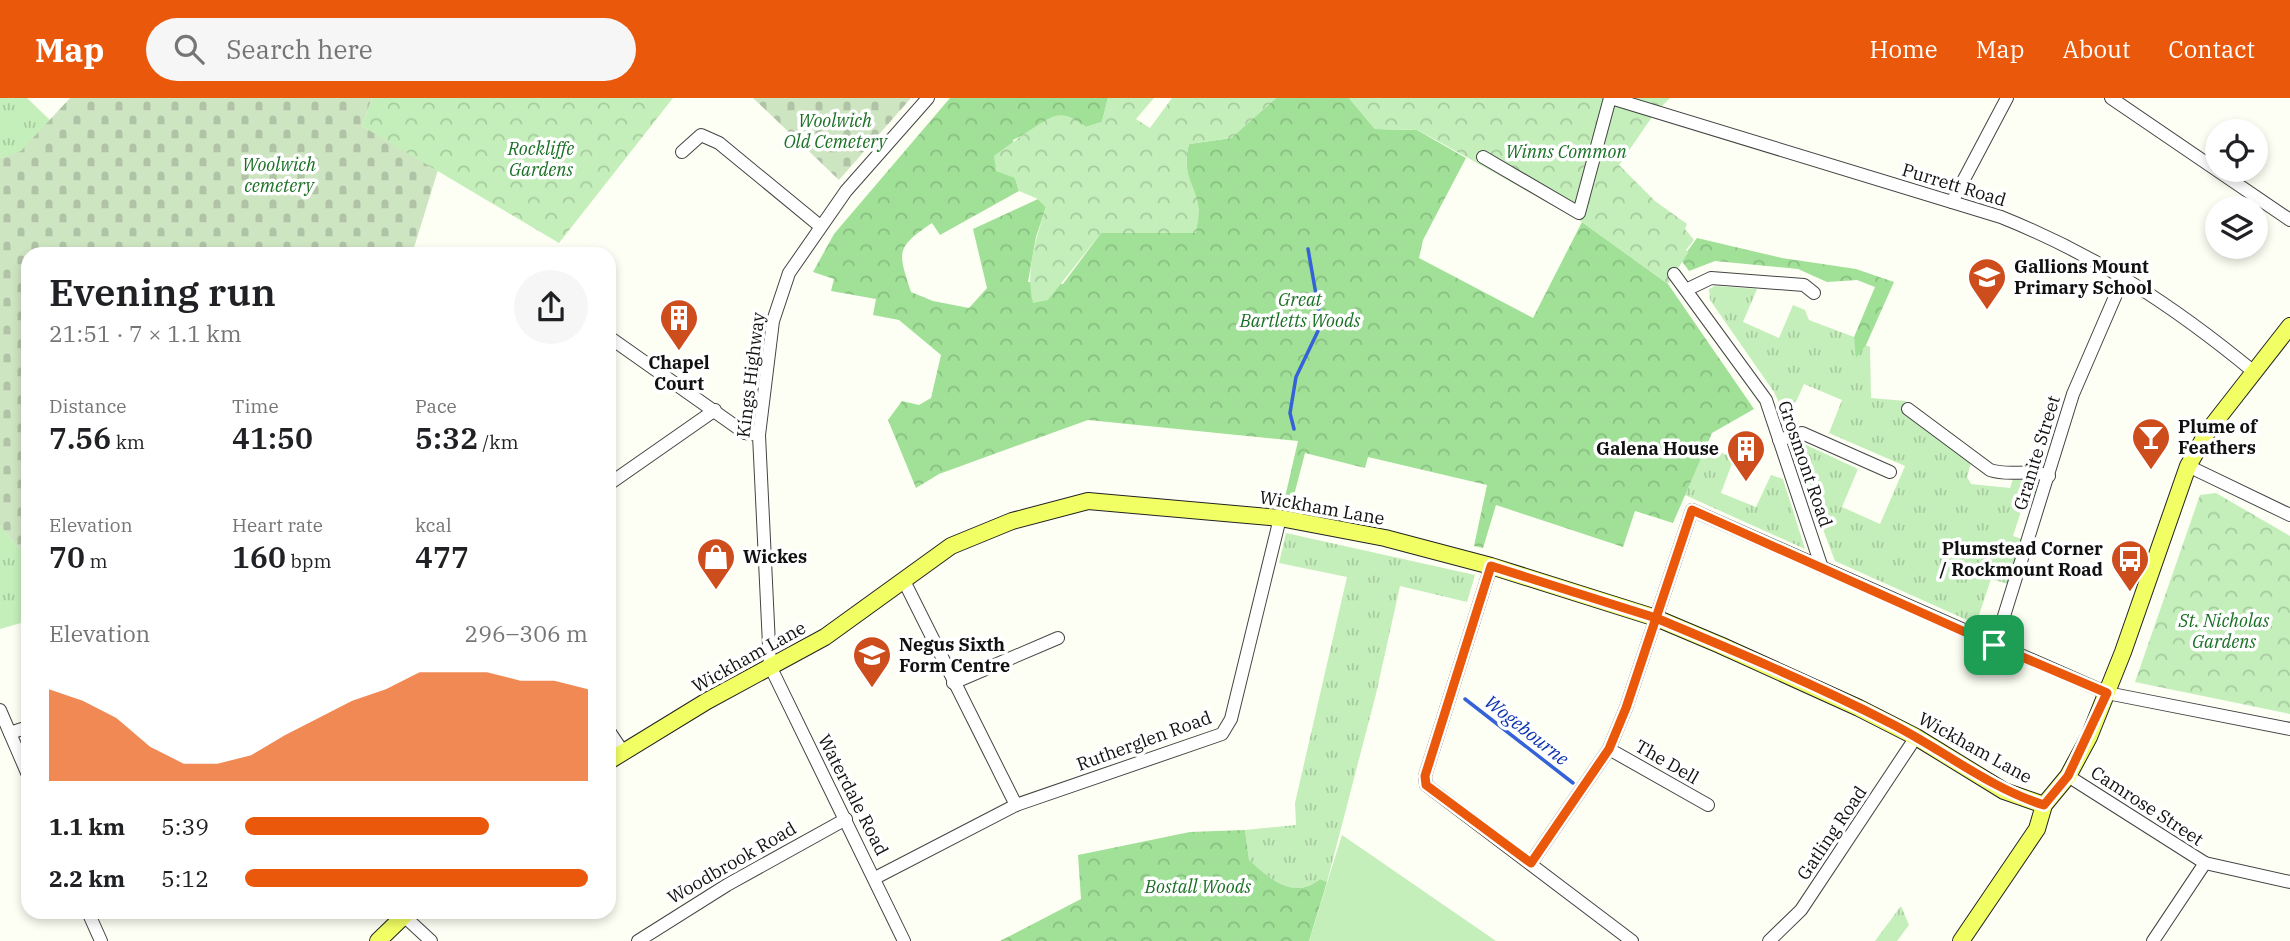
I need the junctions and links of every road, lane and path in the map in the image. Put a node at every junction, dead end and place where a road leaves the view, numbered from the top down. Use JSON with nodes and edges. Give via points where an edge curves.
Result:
{"nodes":[{"id":1,"x":928,"y":98,"type":"edge"},
{"id":2,"x":1611,"y":98,"type":"edge"},
{"id":3,"x":2007,"y":98,"type":"edge"},
{"id":4,"x":2111,"y":98,"type":"edge"},
{"id":5,"x":682,"y":152,"type":"dead end"},
{"id":6,"x":1483,"y":157,"type":"dead end"},
{"id":7,"x":1952,"y":202,"type":"junction"},
{"id":8,"x":2290,"y":220,"type":"edge"},
{"id":9,"x":820,"y":226,"type":"junction"},
{"id":10,"x":1674,"y":274,"type":"dead end"},
{"id":11,"x":2124,"y":276,"type":"junction"},
{"id":12,"x":1688,"y":289,"type":"junction"},
{"id":13,"x":1814,"y":293,"type":"dead end"},
{"id":14,"x":2290,"y":326,"type":"edge"},
{"id":15,"x":616,"y":342,"type":"edge"},
{"id":16,"x":2254,"y":372,"type":"junction"},
{"id":17,"x":1908,"y":408,"type":"dead end"},
{"id":18,"x":715,"y":410,"type":"junction"},
{"id":19,"x":759,"y":435,"type":"junction"},
{"id":20,"x":1779,"y":440,"type":"junction"},
{"id":21,"x":2188,"y":466,"type":"junction"},
{"id":22,"x":1890,"y":472,"type":"dead end"},
{"id":23,"x":2049,"y":476,"type":"junction"},
{"id":24,"x":616,"y":479,"type":"edge"},
{"id":25,"x":2290,"y":515,"type":"edge"},
{"id":26,"x":1280,"y":518,"type":"junction"},
{"id":27,"x":1491,"y":566,"type":"junction"},
{"id":28,"x":1822,"y":568,"type":"junction"},
{"id":29,"x":903,"y":579,"type":"junction"},
{"id":30,"x":1656,"y":618,"type":"junction"},
{"id":31,"x":1058,"y":638,"type":"dead end"},
{"id":32,"x":1994,"y":645,"type":"junction"},
{"id":33,"x":769,"y":666,"type":"junction"},
{"id":34,"x":953,"y":683,"type":"junction"},
{"id":35,"x":2107,"y":693,"type":"junction"},
{"id":36,"x":0,"y":710,"type":"edge"},
{"id":37,"x":21,"y":729,"type":"edge"},
{"id":38,"x":2290,"y":729,"type":"edge"},
{"id":39,"x":10,"y":733,"type":"junction"},
{"id":40,"x":1916,"y":737,"type":"junction"},
{"id":41,"x":1609,"y":749,"type":"junction"},
{"id":42,"x":616,"y":757,"type":"edge"},
{"id":43,"x":21,"y":759,"type":"edge"},
{"id":44,"x":2068,"y":776,"type":"junction"},
{"id":45,"x":1016,"y":805,"type":"junction"},
{"id":46,"x":1708,"y":805,"type":"dead end"},
{"id":47,"x":2044,"y":805,"type":"junction"},
{"id":48,"x":846,"y":819,"type":"junction"},
{"id":49,"x":1531,"y":863,"type":"junction"},
{"id":50,"x":2205,"y":863,"type":"junction"},
{"id":51,"x":875,"y":878,"type":"junction"},
{"id":52,"x":2290,"y":881,"type":"edge"},
{"id":53,"x":91,"y":919,"type":"edge"},
{"id":54,"x":401,"y":919,"type":"edge"},
{"id":55,"x":411,"y":919,"type":"edge"},
{"id":56,"x":102,"y":941,"type":"edge"},
{"id":57,"x":378,"y":941,"type":"edge"},
{"id":58,"x":431,"y":941,"type":"edge"},
{"id":59,"x":638,"y":941,"type":"edge"},
{"id":60,"x":904,"y":941,"type":"edge"},
{"id":61,"x":1632,"y":941,"type":"edge"},
{"id":62,"x":1769,"y":941,"type":"edge"},
{"id":63,"x":1961,"y":941,"type":"edge"},
{"id":64,"x":2153,"y":941,"type":"edge"}],
"edges":[{"from":1,"to":9,"type":"street","name":"Kings Highway"},
{"from":2,"to":6,"type":"street","via":[[1579,213]]},
{"from":2,"to":7,"type":"street","name":"Purrett Road"},
{"from":3,"to":7,"type":"street"},
{"from":4,"to":8,"type":"street"},
{"from":5,"to":9,"type":"street","via":[[701,135],[719,143]]},
{"from":7,"to":11,"type":"street","name":"Purrett Road","via":[[2031,229]]},
{"from":9,"to":19,"type":"street","name":"Kings Highway","via":[[780,295]]},
{"from":10,"to":12,"type":"street","name":"Grosmont Road"},
{"from":11,"to":16,"type":"street","name":"Purrett Road"},
{"from":11,"to":23,"type":"street","name":"Granite Street","via":[[2073,394]]},
{"from":12,"to":13,"type":"street","via":[[1712,278],[1804,285]]},
{"from":12,"to":20,"type":"street","name":"Grosmont Road","via":[[1766,400]]},
{"from":14,"to":16,"type":"main road"},
{"from":15,"to":18,"type":"street"},
{"from":16,"to":21,"type":"main road","via":[[2208,431]]},
{"from":17,"to":23,"type":"street","via":[[1990,470],[2001,474],[2034,470]]},
{"from":18,"to":19,"type":"street","via":[[745,433]]},
{"from":18,"to":24,"type":"street"},
{"from":19,"to":33,"type":"street","name":"Kings Highway"},
{"from":20,"to":22,"type":"street","via":[[1802,433]]},
{"from":20,"to":28,"type":"street","name":"Grosmont Road"},
{"from":21,"to":25,"type":"street"},
{"from":21,"to":35,"type":"main road"},
{"from":23,"to":32,"type":"street","name":"Granite Street"},
{"from":26,"to":27,"type":"main road","name":"Wickham Lane","via":[[1385,538]]},
{"from":26,"to":29,"type":"main road","name":"Wickham Lane","via":[[1088,501],[1068,504],[951,546]]},
{"from":26,"to":45,"type":"street","name":"Rutherglen Road","via":[[1227,729],[1217,737]]},
{"from":27,"to":30,"type":"main road","name":"Wickham Lane"},
{"from":27,"to":49,"type":"street","via":[[1425,776],[1426,785]]},
{"from":28,"to":30,"type":"street","via":[[1692,510]]},
{"from":28,"to":32,"type":"street"},
{"from":29,"to":33,"type":"main road","name":"Wickham Lane","via":[[825,636]]},
{"from":29,"to":34,"type":"street"},
{"from":30,"to":40,"type":"main road","name":"Wickham Lane"},
{"from":30,"to":41,"type":"street"},
{"from":31,"to":34,"type":"street"},
{"from":32,"to":35,"type":"street"},
{"from":33,"to":42,"type":"main road","name":"Wickham Lane"},
{"from":33,"to":48,"type":"street","name":"Waterdale Road"},
{"from":34,"to":45,"type":"street"},
{"from":35,"to":38,"type":"street"},
{"from":35,"to":44,"type":"main road"},
{"from":36,"to":39,"type":"street"},
{"from":37,"to":39,"type":"street"},
{"from":39,"to":43,"type":"street"},
{"from":40,"to":47,"type":"main road","name":"Wickham Lane","via":[[2004,791]]},
{"from":40,"to":62,"type":"street","name":"Gatling Road","via":[[1801,910]]},
{"from":41,"to":46,"type":"street","name":"The Dell"},
{"from":41,"to":49,"type":"street"},
{"from":44,"to":47,"type":"main road"},
{"from":44,"to":50,"type":"street","name":"Camrose Street"},
{"from":45,"to":51,"type":"street","name":"Rutherglen Road"},
{"from":47,"to":63,"type":"main road","via":[[2037,829]]},
{"from":48,"to":51,"type":"street","name":"Waterdale Road"},
{"from":48,"to":59,"type":"street","name":"Woodbrook Road"},
{"from":49,"to":61,"type":"street"},
{"from":50,"to":52,"type":"street","name":"Camrose Street"},
{"from":50,"to":64,"type":"street"},
{"from":51,"to":60,"type":"street","name":"Waterdale Road"},
{"from":53,"to":56,"type":"street"},
{"from":54,"to":57,"type":"main road"},
{"from":55,"to":58,"type":"street"}]}
